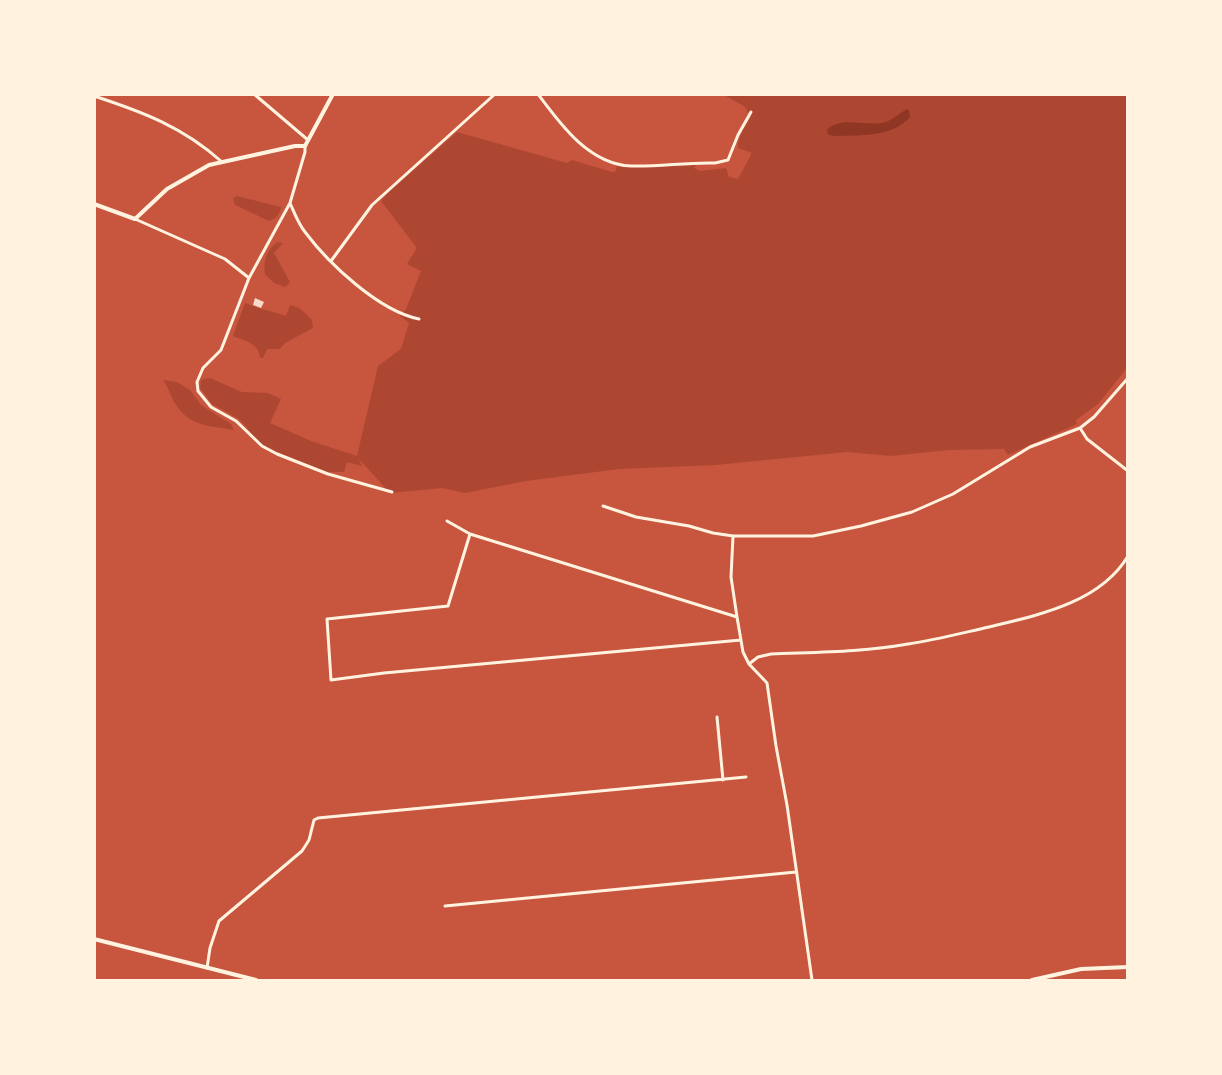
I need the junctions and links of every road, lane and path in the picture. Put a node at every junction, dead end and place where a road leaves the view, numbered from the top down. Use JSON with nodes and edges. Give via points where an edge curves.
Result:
{"nodes":[{"id":1,"x":254,"y":94,"type":"edge"},
{"id":2,"x":333,"y":94,"type":"edge"},
{"id":3,"x":495,"y":94,"type":"edge"},
{"id":4,"x":538,"y":94,"type":"edge"},
{"id":5,"x":94,"y":96,"type":"edge"},
{"id":6,"x":751,"y":112,"type":"dead end"},
{"id":7,"x":308,"y":140,"type":"junction"},
{"id":8,"x":305,"y":146,"type":"junction"},
{"id":9,"x":222,"y":162,"type":"junction"},
{"id":10,"x":290,"y":202,"type":"junction"},
{"id":11,"x":94,"y":204,"type":"edge"},
{"id":12,"x":135,"y":219,"type":"junction"},
{"id":13,"x":331,"y":261,"type":"junction"},
{"id":14,"x":249,"y":278,"type":"junction"},
{"id":15,"x":419,"y":319,"type":"dead end"},
{"id":16,"x":1128,"y":378,"type":"edge"},
{"id":17,"x":1080,"y":428,"type":"junction"},
{"id":18,"x":1128,"y":471,"type":"edge"},
{"id":19,"x":392,"y":492,"type":"dead end"},
{"id":20,"x":603,"y":506,"type":"dead end"},
{"id":21,"x":447,"y":521,"type":"dead end"},
{"id":22,"x":470,"y":534,"type":"junction"},
{"id":23,"x":733,"y":536,"type":"junction"},
{"id":24,"x":1128,"y":556,"type":"edge"},
{"id":25,"x":737,"y":617,"type":"junction"},
{"id":26,"x":741,"y":640,"type":"junction"},
{"id":27,"x":749,"y":664,"type":"junction"},
{"id":28,"x":717,"y":717,"type":"dead end"},
{"id":29,"x":746,"y":777,"type":"dead end"},
{"id":30,"x":723,"y":780,"type":"junction"},
{"id":31,"x":796,"y":872,"type":"junction"},
{"id":32,"x":445,"y":906,"type":"dead end"},
{"id":33,"x":94,"y":939,"type":"edge"},
{"id":34,"x":207,"y":968,"type":"junction"},
{"id":35,"x":1128,"y":968,"type":"edge"},
{"id":36,"x":256,"y":981,"type":"edge"},
{"id":37,"x":812,"y":981,"type":"edge"},
{"id":38,"x":1032,"y":981,"type":"edge"}],
"edges":[{"from":1,"to":7,"type":"street"},
{"from":2,"to":7,"type":"street"},
{"from":3,"to":13,"type":"street","via":[[372,205]]},
{"from":4,"to":6,"type":"street","via":[[584,147],[604,159],[630,166],[728,160]]},
{"from":5,"to":9,"type":"street","via":[[165,122],[188,134]]},
{"from":7,"to":8,"type":"street"},
{"from":8,"to":9,"type":"street"},
{"from":8,"to":10,"type":"street"},
{"from":9,"to":12,"type":"street","via":[[178,181]]},
{"from":10,"to":13,"type":"street","via":[[304,231]]},
{"from":10,"to":14,"type":"street"},
{"from":11,"to":12,"type":"street"},
{"from":12,"to":14,"type":"street","via":[[225,259]]},
{"from":13,"to":15,"type":"street","via":[[368,294]]},
{"from":14,"to":19,"type":"street","via":[[221,350],[197,382],[202,398],[277,454]]},
{"from":16,"to":17,"type":"street"},
{"from":17,"to":18,"type":"street"},
{"from":17,"to":23,"type":"street","via":[[1030,447],[953,494],[912,512],[813,536]]},
{"from":20,"to":23,"type":"street","via":[[636,517]]},
{"from":21,"to":22,"type":"street"},
{"from":22,"to":25,"type":"street"},
{"from":22,"to":26,"type":"street","via":[[448,606],[327,619],[331,680]]},
{"from":23,"to":25,"type":"street","via":[[731,577]]},
{"from":24,"to":27,"type":"street","via":[[1098,588],[1027,618],[908,644],[771,654]]},
{"from":25,"to":26,"type":"street"},
{"from":26,"to":27,"type":"street"},
{"from":27,"to":31,"type":"street","via":[[767,683]]},
{"from":28,"to":30,"type":"street"},
{"from":29,"to":30,"type":"street"},
{"from":30,"to":34,"type":"street","via":[[318,818],[302,851],[219,921]]},
{"from":31,"to":32,"type":"street"},
{"from":31,"to":37,"type":"street"},
{"from":33,"to":34,"type":"street"},
{"from":34,"to":36,"type":"street"},
{"from":35,"to":38,"type":"street","via":[[1081,969]]}]}
